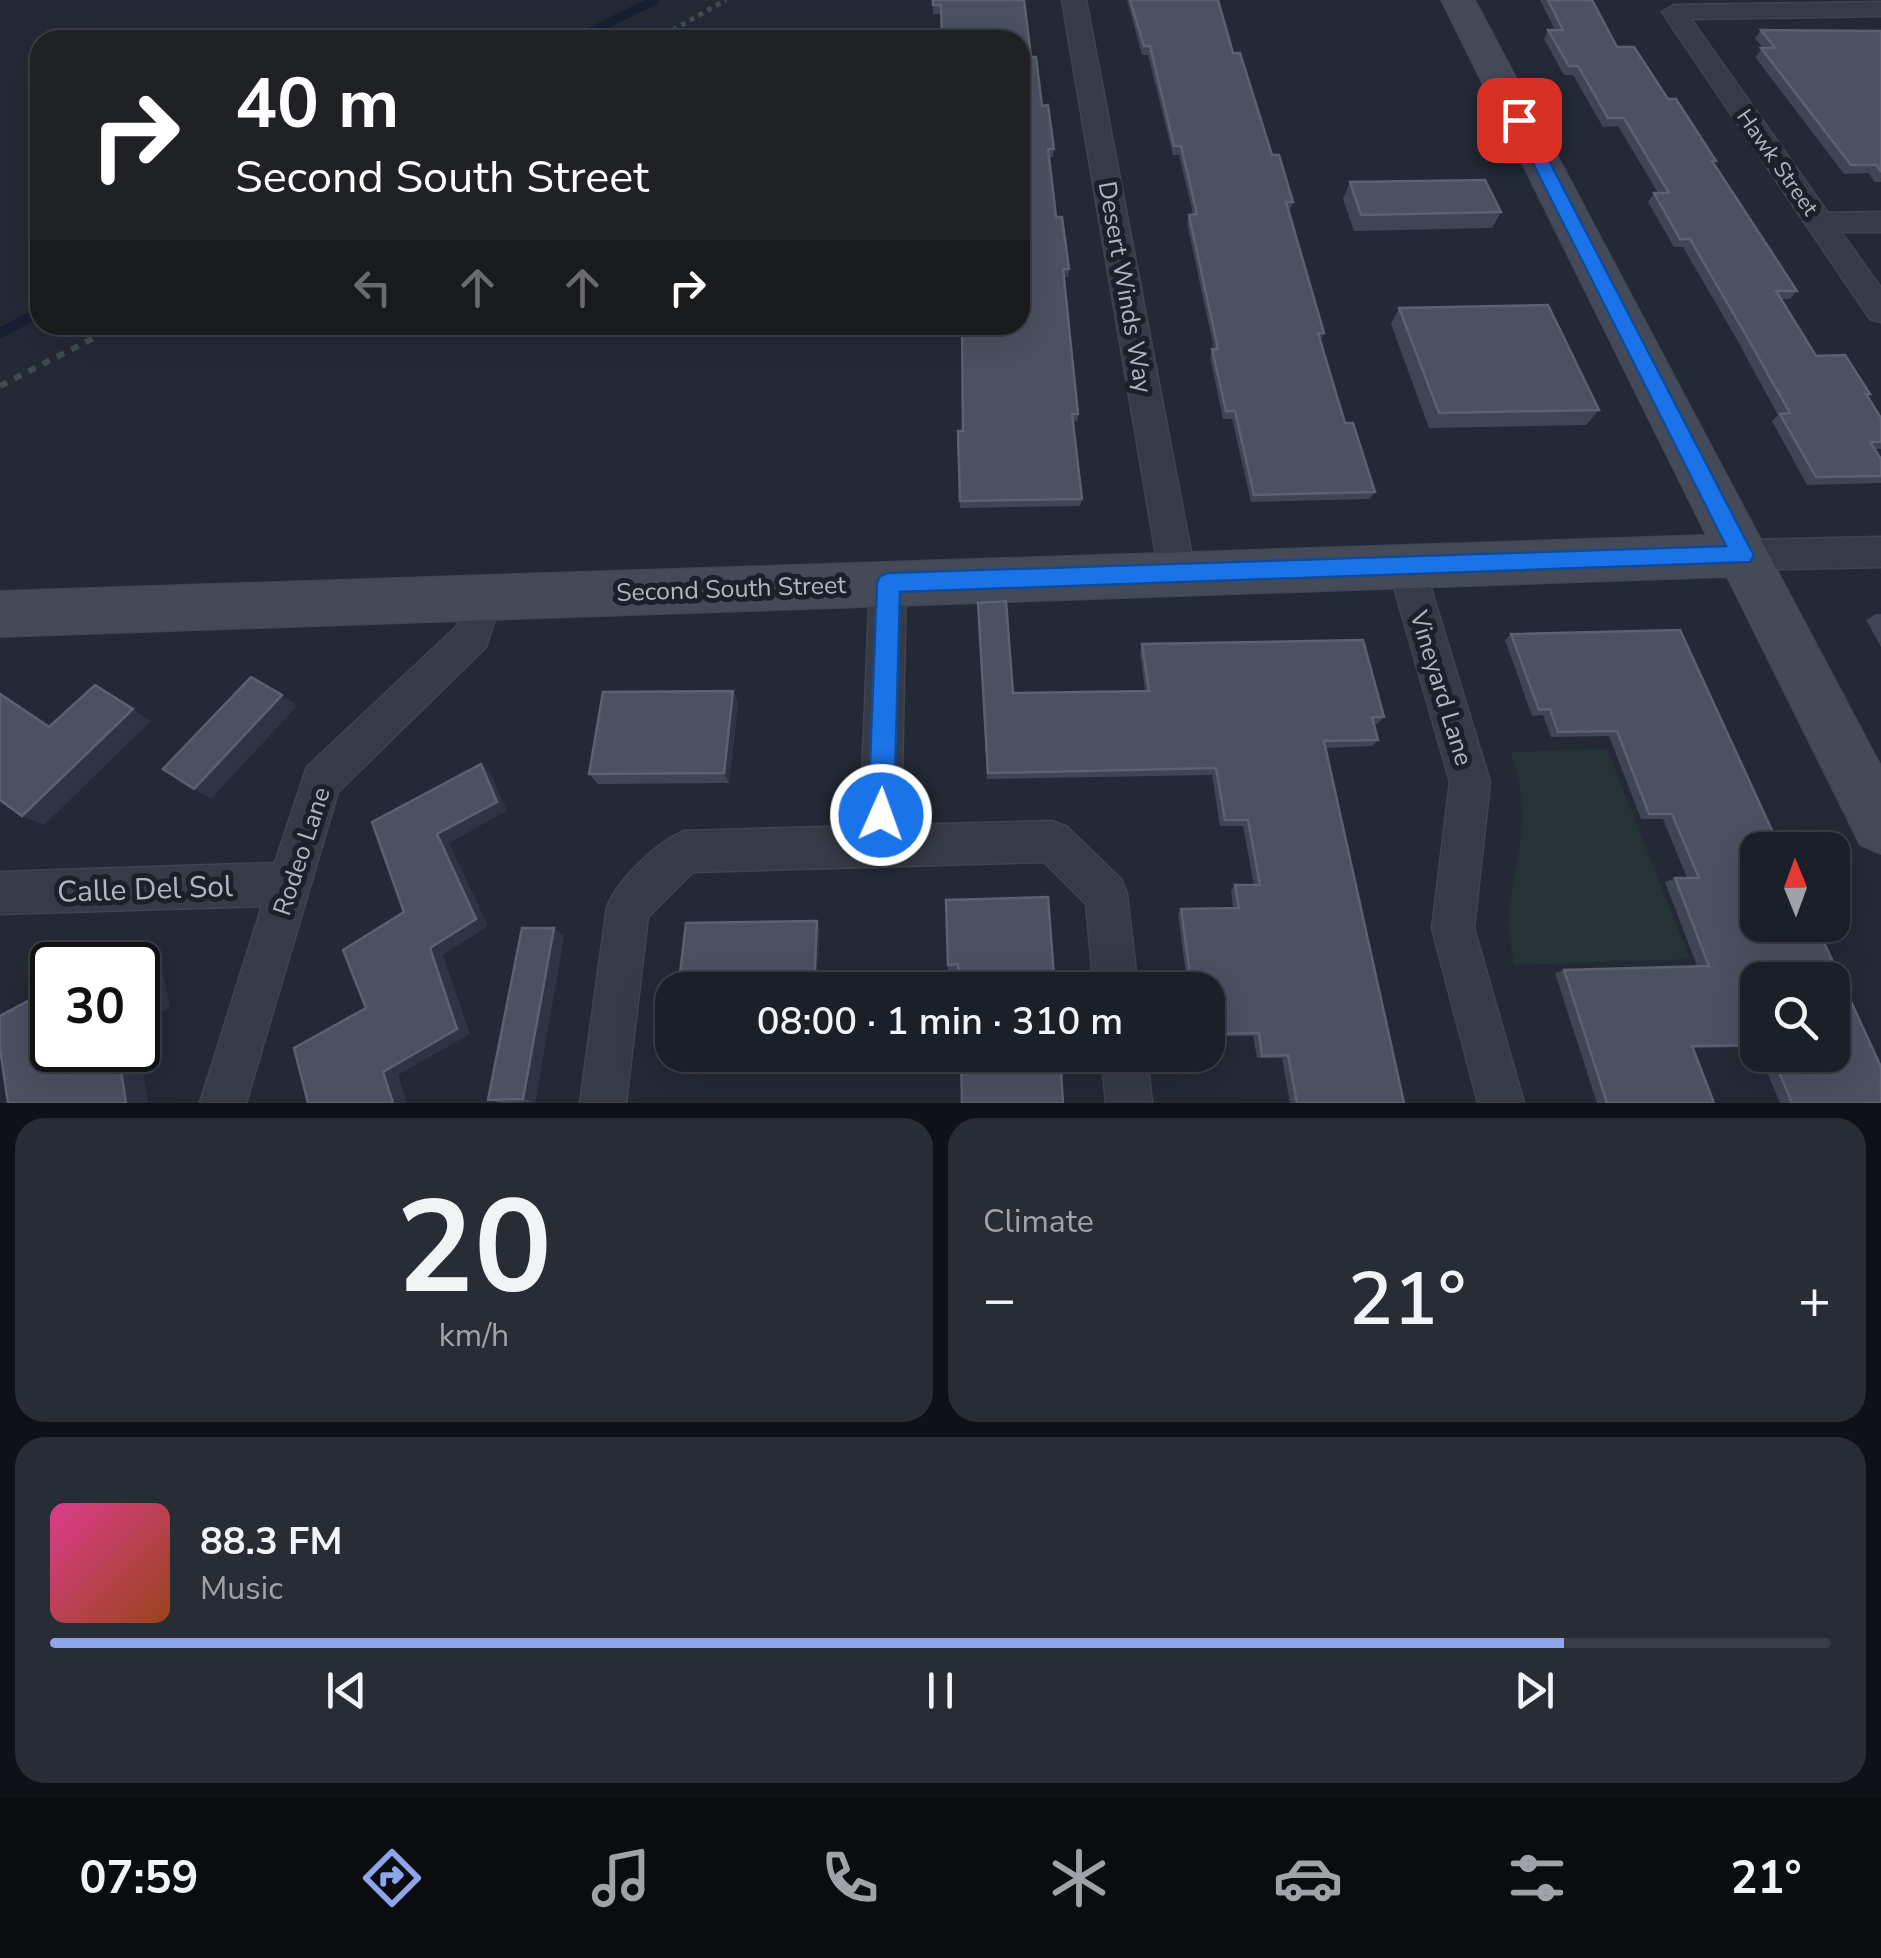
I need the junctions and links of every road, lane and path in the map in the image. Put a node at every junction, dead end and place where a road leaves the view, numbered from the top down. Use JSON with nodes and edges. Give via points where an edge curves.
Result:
{"nodes":[{"id":1,"x":726,"y":0,"type":"edge"},
{"id":2,"x":1074,"y":0,"type":"edge"},
{"id":3,"x":1458,"y":0,"type":"edge"},
{"id":4,"x":1881,"y":9,"type":"edge"},
{"id":5,"x":673,"y":30,"type":"edge"},
{"id":6,"x":1881,"y":222,"type":"edge"},
{"id":7,"x":1820,"y":223,"type":"junction"},
{"id":8,"x":1881,"y":311,"type":"edge"},
{"id":9,"x":99,"y":335,"type":"edge"},
{"id":10,"x":0,"y":386,"type":"edge"},
{"id":11,"x":1881,"y":552,"type":"edge"},
{"id":12,"x":1742,"y":555,"type":"junction"},
{"id":13,"x":1406,"y":566,"type":"junction"},
{"id":14,"x":1177,"y":573,"type":"junction"},
{"id":15,"x":888,"y":583,"type":"junction"},
{"id":16,"x":484,"y":597,"type":"junction"},
{"id":17,"x":0,"y":614,"type":"edge"},
{"id":18,"x":1876,"y":807,"type":"edge"},
{"id":19,"x":880,"y":846,"type":"junction"},
{"id":20,"x":289,"y":884,"type":"junction"},
{"id":21,"x":0,"y":893,"type":"edge"},
{"id":22,"x":1114,"y":972,"type":"edge"},
{"id":23,"x":1126,"y":1072,"type":"edge"},
{"id":24,"x":224,"y":1103,"type":"edge"},
{"id":25,"x":603,"y":1103,"type":"edge"},
{"id":26,"x":1129,"y":1103,"type":"edge"},
{"id":27,"x":1501,"y":1103,"type":"edge"}],
"edges":[{"from":1,"to":5,"type":"path"},
{"from":2,"to":14,"type":"street","name":"Desert Winds Way"},
{"from":3,"to":12,"type":"street"},
{"from":4,"to":7,"type":"street","name":"Hawk Street","via":[[1674,12]]},
{"from":6,"to":7,"type":"street"},
{"from":7,"to":8,"type":"street","name":"Hawk Street"},
{"from":9,"to":10,"type":"path"},
{"from":11,"to":12,"type":"street","name":"Second South Street"},
{"from":12,"to":13,"type":"street","name":"Second South Street"},
{"from":12,"to":18,"type":"street"},
{"from":13,"to":14,"type":"street","name":"Second South Street"},
{"from":13,"to":27,"type":"street","name":"Vineyard Lane","via":[[1470,782],[1453,928]]},
{"from":14,"to":15,"type":"street","name":"Second South Street"},
{"from":15,"to":16,"type":"street","name":"Second South Street"},
{"from":15,"to":19,"type":"street"},
{"from":16,"to":17,"type":"street","name":"Second South Street"},
{"from":16,"to":20,"type":"street","name":"Rodeo Lane","via":[[474,635],[321,781]]},
{"from":19,"to":22,"type":"street","via":[[1052,841],[1106,894]]},
{"from":19,"to":25,"type":"street","via":[[684,852],[628,906]]},
{"from":20,"to":21,"type":"street","name":"Calle Del Sol"},
{"from":20,"to":24,"type":"street","name":"Rodeo Lane"},
{"from":23,"to":26,"type":"street"}]}
